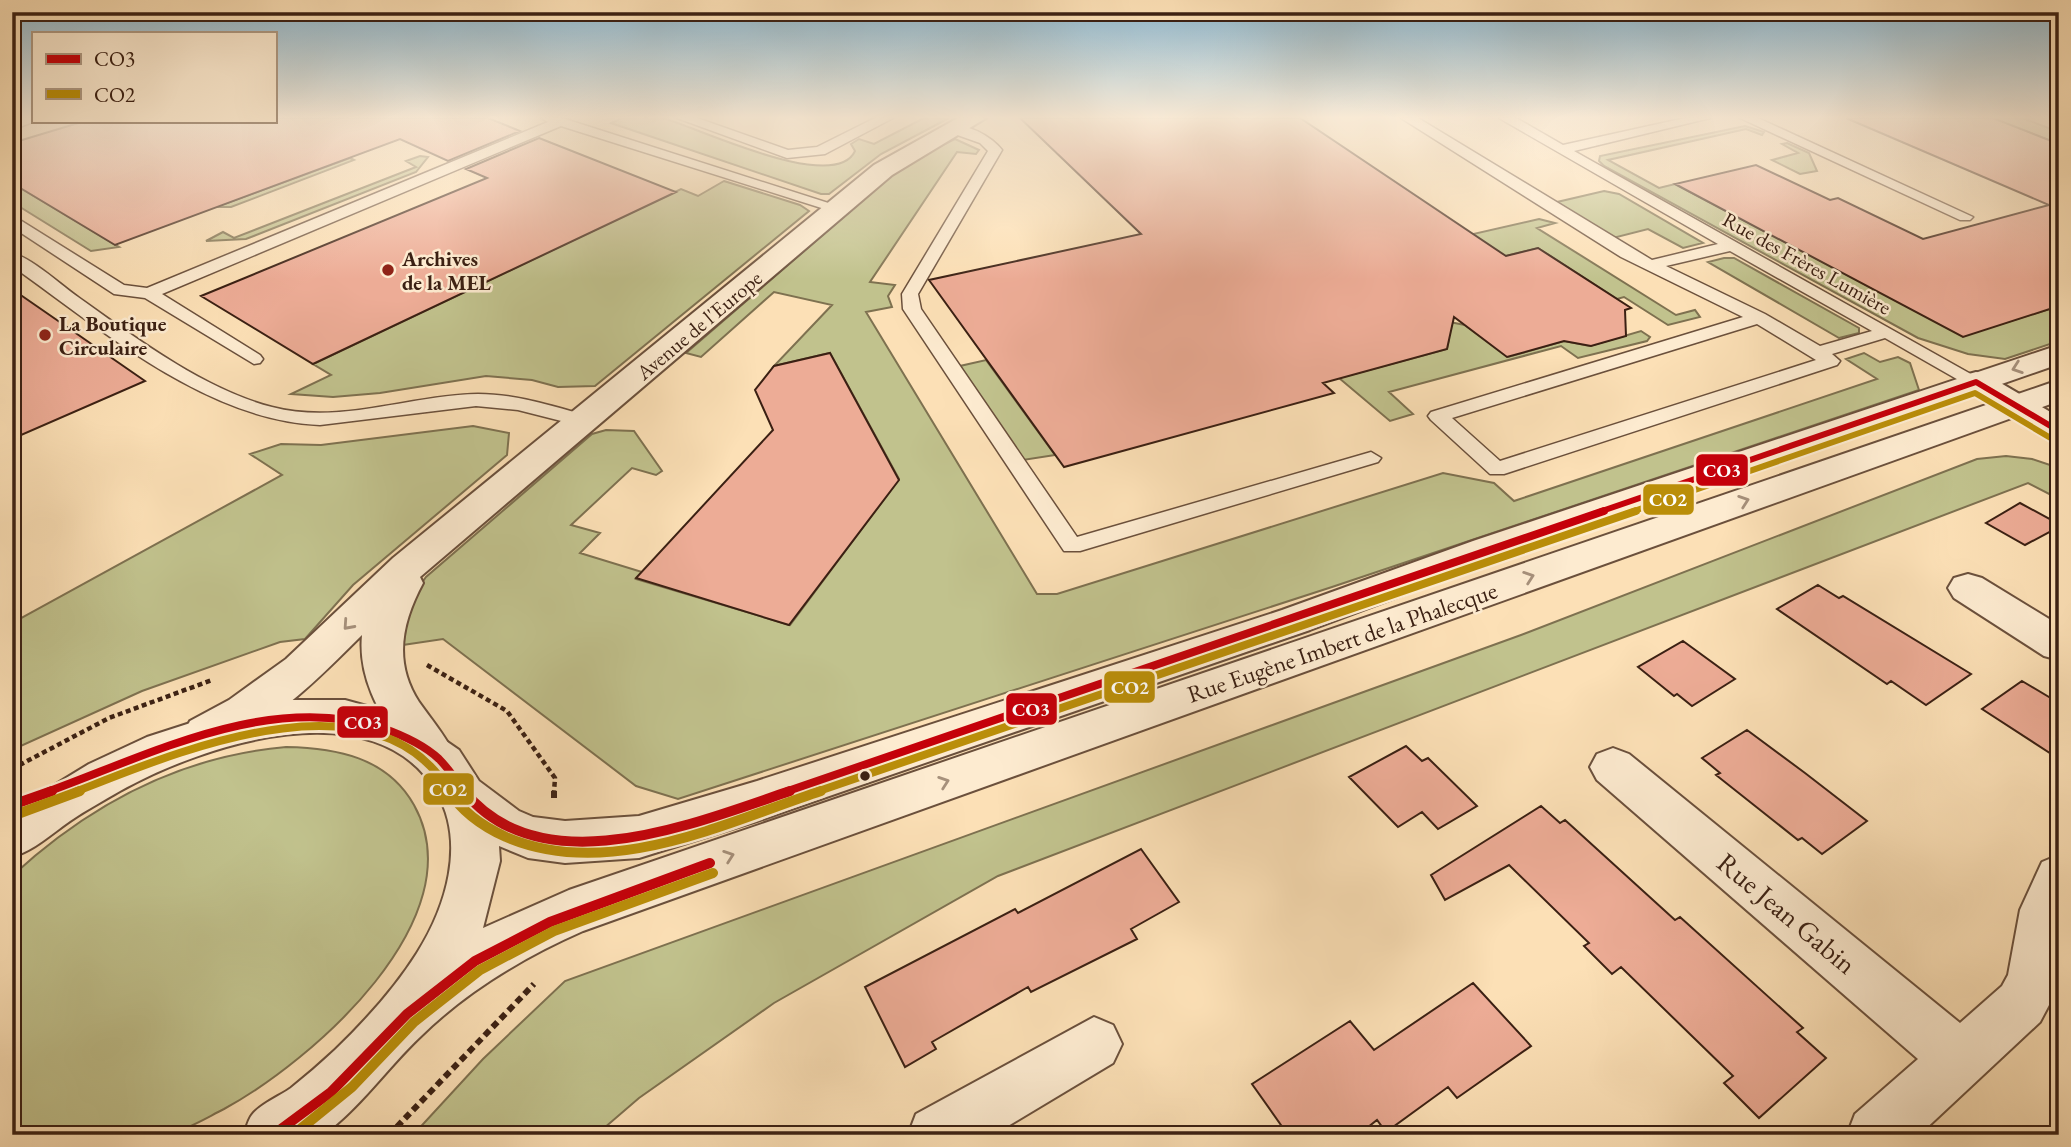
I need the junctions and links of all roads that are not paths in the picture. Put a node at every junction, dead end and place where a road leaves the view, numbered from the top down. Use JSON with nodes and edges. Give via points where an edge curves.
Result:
{"nodes":[{"id":1,"x":433,"y":172,"type":"edge"},
{"id":2,"x":719,"y":172,"type":"edge"},
{"id":3,"x":882,"y":172,"type":"edge"},
{"id":4,"x":982,"y":172,"type":"edge"},
{"id":5,"x":1496,"y":172,"type":"edge"},
{"id":6,"x":1599,"y":172,"type":"edge"},
{"id":7,"x":1865,"y":172,"type":"edge"},
{"id":8,"x":836,"y":208,"type":"junction"},
{"id":9,"x":1965,"y":217,"type":"dead end"},
{"id":10,"x":12,"y":220,"type":"edge"},
{"id":11,"x":1732,"y":246,"type":"junction"},
{"id":12,"x":12,"y":258,"type":"edge"},
{"id":13,"x":1651,"y":265,"type":"junction"},
{"id":14,"x":149,"y":292,"type":"junction"},
{"id":15,"x":1759,"y":318,"type":"junction"},
{"id":16,"x":1887,"y":332,"type":"junction"},
{"id":17,"x":1817,"y":353,"type":"junction"},
{"id":18,"x":2059,"y":354,"type":"edge"},
{"id":19,"x":254,"y":359,"type":"dead end"},
{"id":20,"x":1976,"y":382,"type":"junction"},
{"id":21,"x":2059,"y":390,"type":"edge"},
{"id":22,"x":2015,"y":405,"type":"junction"},
{"id":23,"x":585,"y":421,"type":"junction"},
{"id":24,"x":2059,"y":431,"type":"edge"},
{"id":25,"x":1371,"y":458,"type":"dead end"},
{"id":26,"x":435,"y":547,"type":"junction"},
{"id":27,"x":1968,"y":588,"type":"dead end"},
{"id":28,"x":2059,"y":645,"type":"edge"},
{"id":29,"x":205,"y":734,"type":"junction"},
{"id":30,"x":431,"y":752,"type":"junction"},
{"id":31,"x":1613,"y":767,"type":"dead end"},
{"id":32,"x":119,"y":768,"type":"junction"},
{"id":33,"x":465,"y":796,"type":"junction"},
{"id":34,"x":12,"y":805,"type":"edge"},
{"id":35,"x":12,"y":837,"type":"edge"},
{"id":36,"x":2059,"y":877,"type":"edge"},
{"id":37,"x":407,"y":1014,"type":"junction"},
{"id":38,"x":1094,"y":1044,"type":"dead end"},
{"id":39,"x":1960,"y":1059,"type":"junction"},
{"id":40,"x":965,"y":1128,"type":"edge"},
{"id":41,"x":273,"y":1135,"type":"edge"},
{"id":42,"x":1876,"y":1135,"type":"edge"}],
"edges":[{"from":1,"to":14,"type":"lane"},
{"from":2,"to":8,"type":"lane"},
{"from":3,"to":8,"type":"street","name":"Avenue de l'Europe"},
{"from":4,"to":25,"type":"lane","via":[[909,294],[912,309],[1072,546]]},
{"from":5,"to":13,"type":"lane"},
{"from":6,"to":11,"type":"lane","name":"Rue des Frères Lumière"},
{"from":7,"to":9,"type":"lane"},
{"from":8,"to":23,"type":"street","name":"Avenue de l'Europe"},
{"from":10,"to":14,"type":"lane","via":[[120,290]]},
{"from":11,"to":13,"type":"lane"},
{"from":11,"to":16,"type":"lane","name":"Rue des Frères Lumière"},
{"from":12,"to":23,"type":"lane","via":[[86,311],[218,393],[267,414],[344,418],[477,400],[520,404]]},
{"from":13,"to":15,"type":"lane"},
{"from":14,"to":19,"type":"lane"},
{"from":15,"to":17,"type":"lane"},
{"from":15,"to":17,"type":"lane","via":[[1438,416],[1497,469],[1831,361]]},
{"from":16,"to":17,"type":"lane"},
{"from":16,"to":20,"type":"lane","name":"Rue des Frères Lumière"},
{"from":18,"to":20,"type":"street","name":"Rue Eugène Imbert de la Phalecque","one_way":true},
{"from":20,"to":22,"type":"street"},
{"from":20,"to":33,"type":"street","name":"Rue Eugène Imbert de la Phalecque","via":[[1296,620],[639,837],[601,842],[528,837],[502,825]]},
{"from":21,"to":22,"type":"street","name":"Rue Eugène Imbert de la Phalecque"},
{"from":22,"to":24,"type":"street"},
{"from":37,"to":22,"type":"street","name":"Rue Eugène Imbert de la Phalecque","one_way":true,"via":[[471,963],[517,935],[569,913]]},
{"from":23,"to":26,"type":"street","name":"Avenue de l'Europe"},
{"from":26,"to":29,"type":"street","name":"Avenue de l'Europe","one_way":true,"via":[[384,587],[301,670]]},
{"from":26,"to":30,"type":"street","name":"Avenue de l'Europe","via":[[392,600],[381,627],[380,651],[384,678],[397,707]]},
{"from":27,"to":28,"type":"street"},
{"from":29,"to":30,"type":"street","via":[[286,718],[335,718],[398,732]]},
{"from":29,"to":32,"type":"street"},
{"from":30,"to":33,"type":"street"},
{"from":31,"to":39,"type":"street","name":"Rue Jean Gabin"},
{"from":32,"to":34,"type":"street"},
{"from":32,"to":35,"type":"street","via":[[58,803]]},
{"from":33,"to":37,"type":"street","via":[[475,835],[466,905],[443,958]]},
{"from":36,"to":39,"type":"street","via":[[2044,908],[2035,984],[2021,1003]]},
{"from":37,"to":41,"type":"street","via":[[352,1073]]},
{"from":38,"to":40,"type":"street"},
{"from":39,"to":42,"type":"street"}]}
